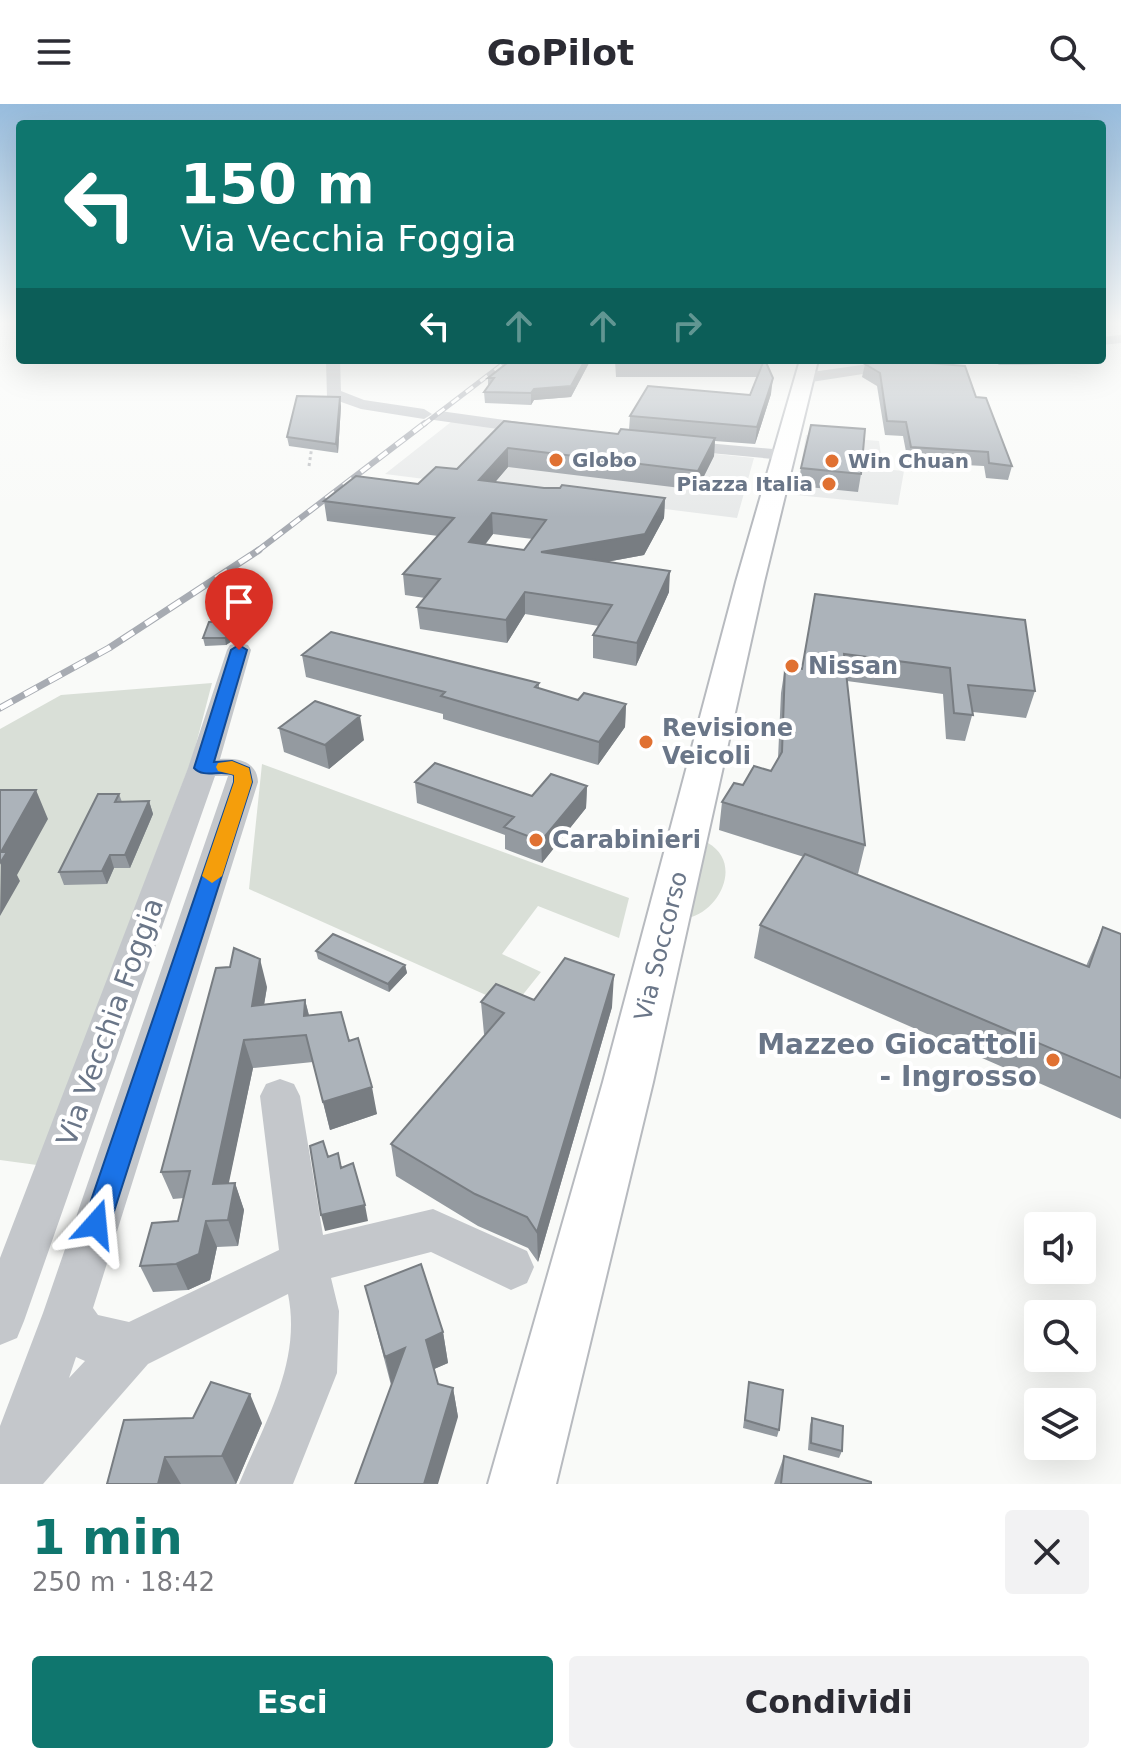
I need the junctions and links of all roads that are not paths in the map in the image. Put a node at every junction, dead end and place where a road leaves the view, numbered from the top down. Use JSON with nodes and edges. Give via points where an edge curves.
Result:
{"nodes":[{"id":1,"x":333,"y":387,"type":"edge"},
{"id":2,"x":802,"y":387,"type":"edge"},
{"id":3,"x":560,"y":432,"type":"edge"},
{"id":4,"x":652,"y":443,"type":"edge"},
{"id":5,"x":784,"y":455,"type":"junction"},
{"id":6,"x":239,"y":650,"type":"dead end"},
{"id":7,"x":203,"y":768,"type":"junction"},
{"id":8,"x":280,"y":1096,"type":"dead end"},
{"id":9,"x":304,"y":1262,"type":"junction"},
{"id":10,"x":511,"y":1267,"type":"dead end"},
{"id":11,"x":67,"y":1313,"type":"junction"},
{"id":12,"x":0,"y":1321,"type":"edge"},
{"id":13,"x":131,"y":1347,"type":"junction"},
{"id":14,"x":6,"y":1484,"type":"edge"},
{"id":15,"x":266,"y":1484,"type":"edge"},
{"id":16,"x":522,"y":1484,"type":"edge"}],
"edges":[{"from":1,"to":3,"type":"street","via":[[333,394],[361,404]]},
{"from":2,"to":5,"type":"main road","name":"Via Soccorso"},
{"from":4,"to":5,"type":"street"},
{"from":5,"to":16,"type":"main road","name":"Via Soccorso"},
{"from":6,"to":7,"type":"street","name":"Via Vecchia Foggia"},
{"from":7,"to":11,"type":"street","name":"Via Vecchia Foggia","via":[[232,767],[243,772],[243,782]]},
{"from":7,"to":12,"type":"street","name":"Via Vecchia Foggia"},
{"from":8,"to":9,"type":"street"},
{"from":9,"to":10,"type":"street","via":[[433,1230]]},
{"from":9,"to":13,"type":"street"},
{"from":9,"to":15,"type":"street","via":[[315,1311],[312,1373]]},
{"from":11,"to":13,"type":"street","via":[[84,1336]]},
{"from":11,"to":14,"type":"street","name":"Via Vecchia Foggia"},
{"from":13,"to":14,"type":"street"}]}
